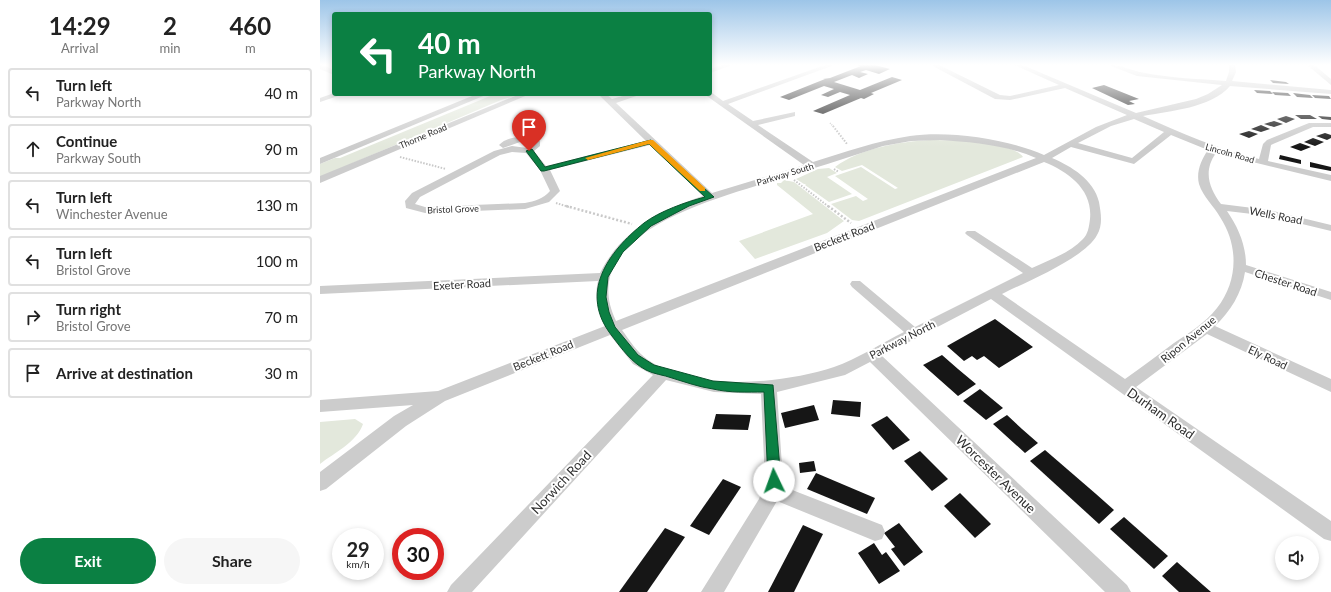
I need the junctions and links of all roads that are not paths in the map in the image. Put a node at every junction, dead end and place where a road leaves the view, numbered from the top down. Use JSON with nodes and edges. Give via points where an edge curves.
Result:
{"nodes":[{"id":1,"x":757,"y":92,"type":"edge"},
{"id":2,"x":987,"y":92,"type":"edge"},
{"id":3,"x":1040,"y":92,"type":"edge"},
{"id":4,"x":1079,"y":92,"type":"edge"},
{"id":5,"x":1218,"y":92,"type":"edge"},
{"id":6,"x":333,"y":96,"type":"edge"},
{"id":7,"x":479,"y":96,"type":"edge"},
{"id":8,"x":521,"y":96,"type":"edge"},
{"id":9,"x":604,"y":96,"type":"edge"},
{"id":10,"x":631,"y":96,"type":"edge"},
{"id":11,"x":711,"y":96,"type":"edge"},
{"id":12,"x":320,"y":100,"type":"edge"},
{"id":13,"x":610,"y":102,"type":"junction"},
{"id":14,"x":722,"y":104,"type":"junction"},
{"id":15,"x":792,"y":114,"type":"dead end"},
{"id":16,"x":1134,"y":116,"type":"junction"},
{"id":17,"x":1118,"y":121,"type":"junction"},
{"id":18,"x":752,"y":124,"type":"junction"},
{"id":19,"x":1331,"y":125,"type":"edge"},
{"id":20,"x":1169,"y":132,"type":"junction"},
{"id":21,"x":651,"y":142,"type":"junction"},
{"id":22,"x":1071,"y":144,"type":"junction"},
{"id":23,"x":1085,"y":147,"type":"junction"},
{"id":24,"x":1214,"y":150,"type":"junction"},
{"id":25,"x":1045,"y":158,"type":"junction"},
{"id":26,"x":320,"y":161,"type":"edge"},
{"id":27,"x":1263,"y":162,"type":"junction"},
{"id":28,"x":812,"y":166,"type":"junction"},
{"id":29,"x":544,"y":169,"type":"junction"},
{"id":30,"x":1331,"y":178,"type":"edge"},
{"id":31,"x":320,"y":180,"type":"edge"},
{"id":32,"x":710,"y":197,"type":"junction"},
{"id":33,"x":1219,"y":207,"type":"junction"},
{"id":34,"x":1331,"y":228,"type":"edge"},
{"id":35,"x":971,"y":233,"type":"dead end"},
{"id":36,"x":1241,"y":267,"type":"junction"},
{"id":37,"x":1031,"y":274,"type":"junction"},
{"id":38,"x":604,"y":277,"type":"junction"},
{"id":39,"x":856,"y":284,"type":"dead end"},
{"id":40,"x":320,"y":290,"type":"edge"},
{"id":41,"x":992,"y":293,"type":"junction"},
{"id":42,"x":1331,"y":296,"type":"edge"},
{"id":43,"x":611,"y":328,"type":"junction"},
{"id":44,"x":1206,"y":328,"type":"junction"},
{"id":45,"x":914,"y":333,"type":"junction"},
{"id":46,"x":871,"y":355,"type":"junction"},
{"id":47,"x":664,"y":373,"type":"junction"},
{"id":48,"x":1331,"y":386,"type":"edge"},
{"id":49,"x":1125,"y":387,"type":"junction"},
{"id":50,"x":769,"y":388,"type":"junction"},
{"id":51,"x":439,"y":396,"type":"junction"},
{"id":52,"x":320,"y":406,"type":"edge"},
{"id":53,"x":320,"y":483,"type":"edge"},
{"id":54,"x":771,"y":490,"type":"junction"},
{"id":55,"x":875,"y":532,"type":"dead end"},
{"id":56,"x":1331,"y":532,"type":"edge"},
{"id":57,"x":458,"y":592,"type":"edge"},
{"id":58,"x":712,"y":592,"type":"edge"},
{"id":59,"x":1120,"y":592,"type":"edge"}],
"edges":[{"from":1,"to":14,"type":"street"},
{"from":2,"to":3,"type":"street","via":[[998,97],[1010,98]]},
{"from":4,"to":16,"type":"street","name":"Lincoln Road"},
{"from":5,"to":16,"type":"street","name":"Beckett Road","via":[[1196,101]]},
{"from":6,"to":12,"type":"street"},
{"from":7,"to":26,"type":"street","name":"Thorne Road"},
{"from":8,"to":31,"type":"street","name":"Thorne Road"},
{"from":9,"to":13,"type":"street"},
{"from":10,"to":13,"type":"street"},
{"from":11,"to":14,"type":"street"},
{"from":13,"to":21,"type":"street"},
{"from":14,"to":18,"type":"street"},
{"from":15,"to":18,"type":"street"},
{"from":16,"to":17,"type":"street","name":"Beckett Road"},
{"from":16,"to":20,"type":"street","name":"Lincoln Road"},
{"from":17,"to":22,"type":"street","name":"Beckett Road","via":[[1082,136]]},
{"from":17,"to":23,"type":"street","via":[[1126,126]]},
{"from":18,"to":28,"type":"street"},
{"from":19,"to":27,"type":"street","via":[[1312,125],[1270,142],[1267,144]]},
{"from":20,"to":23,"type":"street","via":[[1134,161]]},
{"from":20,"to":24,"type":"street","name":"Lincoln Road"},
{"from":21,"to":29,"type":"street"},
{"from":21,"to":32,"type":"street"},
{"from":22,"to":23,"type":"street"},
{"from":22,"to":25,"type":"street","name":"Beckett Road"},
{"from":24,"to":27,"type":"street","name":"Lincoln Road"},
{"from":24,"to":33,"type":"street","name":"Ripon Avenue","via":[[1209,154],[1203,167],[1203,178],[1206,188]]},
{"from":25,"to":28,"type":"street","name":"Parkway South","via":[[996,143],[940,137],[895,141]]},
{"from":25,"to":37,"type":"street","name":"Parkway North","via":[[1076,177],[1086,187],[1094,199],[1095,228],[1090,240],[1078,250]]},
{"from":25,"to":43,"type":"street","name":"Beckett Road"},
{"from":27,"to":30,"type":"street","name":"Lincoln Road"},
{"from":28,"to":32,"type":"street","name":"Parkway South"},
{"from":29,"to":29,"type":"street","name":"Bristol Grove","via":[[555,191],[546,200],[525,206],[425,210],[410,206],[410,201],[416,195],[501,152],[512,149],[529,151]]},
{"from":32,"to":38,"type":"street","name":"Parkway South","via":[[670,212],[644,227],[620,250]]},
{"from":33,"to":34,"type":"street","name":"Wells Road","via":[[1269,212]]},
{"from":33,"to":36,"type":"street","name":"Ripon Avenue","via":[[1235,235],[1240,250]]},
{"from":35,"to":37,"type":"street"},
{"from":36,"to":42,"type":"street","name":"Chester Road"},
{"from":36,"to":44,"type":"street","name":"Ripon Avenue","via":[[1228,300]]},
{"from":37,"to":41,"type":"street","name":"Parkway North"},
{"from":38,"to":40,"type":"street","name":"Exeter Road"},
{"from":38,"to":43,"type":"street","name":"Parkway South","via":[[604,312]]},
{"from":39,"to":45,"type":"street"},
{"from":41,"to":45,"type":"street","name":"Parkway North"},
{"from":41,"to":49,"type":"street","name":"Durham Road"},
{"from":43,"to":47,"type":"street","name":"Parkway North","via":[[635,358]]},
{"from":43,"to":51,"type":"street","name":"Beckett Road"},
{"from":44,"to":48,"type":"street","name":"Ely Road"},
{"from":44,"to":49,"type":"street","name":"Ripon Avenue"},
{"from":45,"to":46,"type":"street","name":"Parkway North"},
{"from":46,"to":50,"type":"street","name":"Parkway North","via":[[840,371]]},
{"from":46,"to":59,"type":"street","name":"Worcester Avenue"},
{"from":47,"to":50,"type":"street","name":"Parkway North","via":[[713,385]]},
{"from":47,"to":57,"type":"street","name":"Norwich Road"},
{"from":49,"to":56,"type":"street","name":"Durham Road"},
{"from":50,"to":54,"type":"street","via":[[774,481]]},
{"from":51,"to":52,"type":"street","name":"Beckett Road"},
{"from":51,"to":53,"type":"street","name":"Beckett Road","via":[[400,421]]},
{"from":54,"to":55,"type":"street"},
{"from":54,"to":58,"type":"street","via":[[767,503]]}]}
